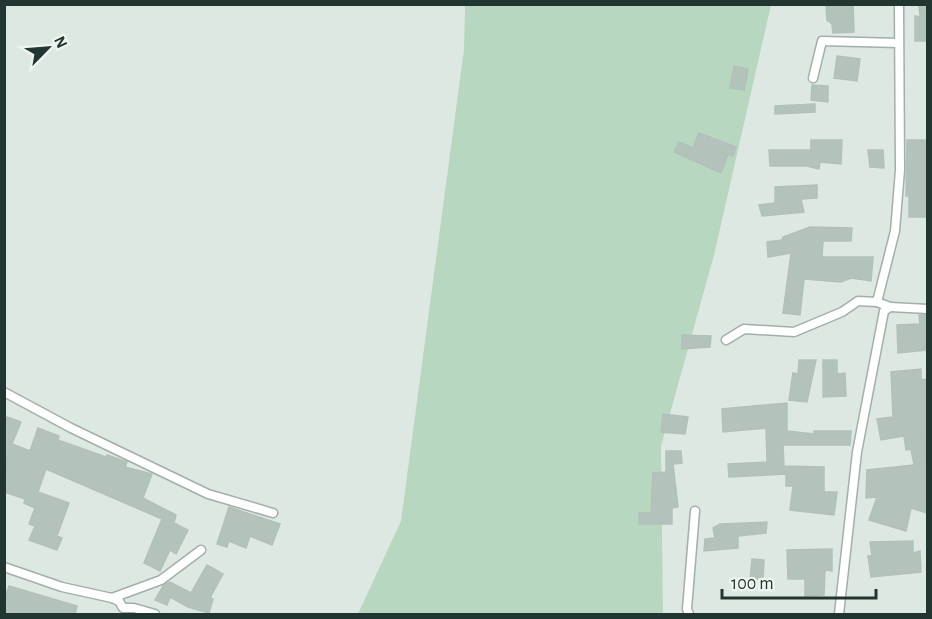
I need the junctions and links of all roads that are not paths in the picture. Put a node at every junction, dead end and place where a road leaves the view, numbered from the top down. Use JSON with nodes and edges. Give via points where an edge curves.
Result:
{"nodes":[{"id":1,"x":899,"y":4,"type":"edge"},
{"id":2,"x":898,"y":43,"type":"junction"},
{"id":3,"x":813,"y":78,"type":"dead end"},
{"id":4,"x":877,"y":302,"type":"junction"},
{"id":5,"x":890,"y":307,"type":"junction"},
{"id":6,"x":927,"y":309,"type":"edge"},
{"id":7,"x":726,"y":340,"type":"dead end"},
{"id":8,"x":4,"y":392,"type":"edge"},
{"id":9,"x":695,"y":511,"type":"dead end"},
{"id":10,"x":273,"y":513,"type":"dead end"},
{"id":11,"x":201,"y":550,"type":"dead end"},
{"id":12,"x":4,"y":567,"type":"edge"},
{"id":13,"x":111,"y":598,"type":"junction"},
{"id":14,"x":123,"y":611,"type":"edge"},
{"id":15,"x":155,"y":615,"type":"edge"},
{"id":16,"x":689,"y":615,"type":"edge"},
{"id":17,"x":839,"y":615,"type":"edge"}],
"edges":[{"from":1,"to":2,"type":"street"},
{"from":2,"to":3,"type":"street","via":[[822,40]]},
{"from":2,"to":4,"type":"street","via":[[900,170],[895,231]]},
{"from":4,"to":5,"type":"street"},
{"from":4,"to":7,"type":"street","via":[[858,301],[794,332],[744,329]]},
{"from":5,"to":6,"type":"street"},
{"from":5,"to":17,"type":"street","via":[[884,311],[857,452]]},
{"from":8,"to":10,"type":"street","via":[[208,494]]},
{"from":9,"to":16,"type":"street"},
{"from":11,"to":13,"type":"street","via":[[160,580]]},
{"from":12,"to":13,"type":"street","via":[[62,587]]},
{"from":13,"to":14,"type":"street","via":[[119,601]]},
{"from":14,"to":15,"type":"street"}]}
